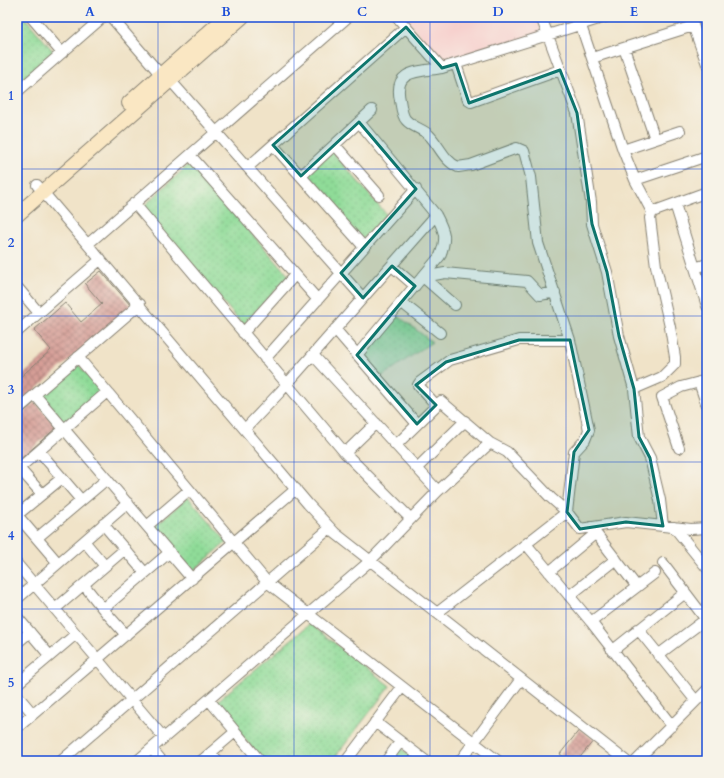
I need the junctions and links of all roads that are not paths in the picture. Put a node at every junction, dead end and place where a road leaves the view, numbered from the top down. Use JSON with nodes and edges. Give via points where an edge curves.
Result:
{"nodes":[{"id":1,"x":31,"y":17,"type":"edge"},
{"id":2,"x":103,"y":17,"type":"edge"},
{"id":3,"x":111,"y":17,"type":"edge"},
{"id":4,"x":226,"y":17,"type":"edge"},
{"id":5,"x":242,"y":17,"type":"edge"},
{"id":6,"x":348,"y":17,"type":"edge"},
{"id":7,"x":397,"y":17,"type":"edge"},
{"id":8,"x":541,"y":17,"type":"edge"},
{"id":9,"x":605,"y":17,"type":"edge"},
{"id":10,"x":579,"y":21,"type":"edge"},
{"id":11,"x":692,"y":21,"type":"edge"},
{"id":12,"x":406,"y":27,"type":"junction"},
{"id":13,"x":548,"y":36,"type":"junction"},
{"id":14,"x":624,"y":48,"type":"junction"},
{"id":15,"x":62,"y":53,"type":"junction"},
{"id":16,"x":592,"y":58,"type":"junction"},
{"id":17,"x":456,"y":64,"type":"junction"},
{"id":18,"x":707,"y":64,"type":"edge"},
{"id":19,"x":442,"y":68,"type":"junction"},
{"id":20,"x":560,"y":70,"type":"junction"},
{"id":21,"x":166,"y":77,"type":"junction"},
{"id":22,"x":17,"y":92,"type":"edge"},
{"id":23,"x":372,"y":110,"type":"dead end"},
{"id":24,"x":359,"y":122,"type":"junction"},
{"id":25,"x":680,"y":131,"type":"dead end"},
{"id":26,"x":216,"y":132,"type":"junction"},
{"id":27,"x":656,"y":140,"type":"junction"},
{"id":28,"x":273,"y":145,"type":"junction"},
{"id":29,"x":335,"y":145,"type":"junction"},
{"id":30,"x":623,"y":150,"type":"junction"},
{"id":31,"x":190,"y":155,"type":"junction"},
{"id":32,"x":707,"y":156,"type":"edge"},
{"id":33,"x":248,"y":167,"type":"junction"},
{"id":34,"x":301,"y":176,"type":"junction"},
{"id":35,"x":635,"y":180,"type":"junction"},
{"id":36,"x":40,"y":189,"type":"junction"},
{"id":37,"x":416,"y":189,"type":"junction"},
{"id":38,"x":707,"y":193,"type":"edge"},
{"id":39,"x":379,"y":195,"type":"dead end"},
{"id":40,"x":17,"y":203,"type":"edge"},
{"id":41,"x":134,"y":203,"type":"junction"},
{"id":42,"x":675,"y":204,"type":"junction"},
{"id":43,"x":652,"y":212,"type":"junction"},
{"id":44,"x":436,"y":214,"type":"junction"},
{"id":45,"x":17,"y":215,"type":"edge"},
{"id":46,"x":88,"y":244,"type":"junction"},
{"id":47,"x":364,"y":248,"type":"junction"},
{"id":48,"x":101,"y":259,"type":"junction"},
{"id":49,"x":707,"y":264,"type":"edge"},
{"id":50,"x":392,"y":266,"type":"junction"},
{"id":51,"x":695,"y":268,"type":"junction"},
{"id":52,"x":341,"y":273,"type":"junction"},
{"id":53,"x":296,"y":275,"type":"junction"},
{"id":54,"x":423,"y":277,"type":"junction"},
{"id":55,"x":415,"y":286,"type":"junction"},
{"id":56,"x":17,"y":287,"type":"edge"},
{"id":57,"x":555,"y":292,"type":"junction"},
{"id":58,"x":363,"y":298,"type":"junction"},
{"id":59,"x":318,"y":300,"type":"junction"},
{"id":60,"x":401,"y":302,"type":"junction"},
{"id":61,"x":706,"y":302,"type":"edge"},
{"id":62,"x":140,"y":304,"type":"junction"},
{"id":63,"x":455,"y":305,"type":"dead end"},
{"id":64,"x":39,"y":313,"type":"junction"},
{"id":65,"x":335,"y":330,"type":"junction"},
{"id":66,"x":17,"y":332,"type":"edge"},
{"id":67,"x":243,"y":333,"type":"junction"},
{"id":68,"x":440,"y":334,"type":"dead end"},
{"id":69,"x":570,"y":340,"type":"junction"},
{"id":70,"x":357,"y":354,"type":"junction"},
{"id":71,"x":312,"y":355,"type":"junction"},
{"id":72,"x":78,"y":357,"type":"junction"},
{"id":73,"x":265,"y":359,"type":"junction"},
{"id":74,"x":703,"y":381,"type":"edge"},
{"id":75,"x":286,"y":385,"type":"junction"},
{"id":76,"x":634,"y":389,"type":"junction"},
{"id":77,"x":107,"y":392,"type":"junction"},
{"id":78,"x":35,"y":395,"type":"junction"},
{"id":79,"x":436,"y":405,"type":"junction"},
{"id":80,"x":707,"y":406,"type":"edge"},
{"id":81,"x":17,"y":410,"type":"edge"},
{"id":82,"x":465,"y":421,"type":"junction"},
{"id":83,"x":376,"y":424,"type":"junction"},
{"id":84,"x":417,"y":424,"type":"junction"},
{"id":85,"x":64,"y":429,"type":"junction"},
{"id":86,"x":245,"y":429,"type":"junction"},
{"id":87,"x":490,"y":443,"type":"junction"},
{"id":88,"x":396,"y":445,"type":"junction"},
{"id":89,"x":679,"y":448,"type":"dead end"},
{"id":90,"x":39,"y":451,"type":"junction"},
{"id":91,"x":345,"y":453,"type":"junction"},
{"id":92,"x":417,"y":468,"type":"junction"},
{"id":93,"x":18,"y":469,"type":"edge"},
{"id":94,"x":62,"y":478,"type":"junction"},
{"id":95,"x":107,"y":479,"type":"junction"},
{"id":96,"x":296,"y":489,"type":"junction"},
{"id":97,"x":189,"y":490,"type":"junction"},
{"id":98,"x":438,"y":491,"type":"junction"},
{"id":99,"x":42,"y":494,"type":"junction"},
{"id":100,"x":82,"y":500,"type":"junction"},
{"id":101,"x":128,"y":503,"type":"junction"},
{"id":102,"x":567,"y":512,"type":"junction"},
{"id":103,"x":17,"y":515,"type":"edge"},
{"id":104,"x":411,"y":519,"type":"junction"},
{"id":105,"x":103,"y":524,"type":"junction"},
{"id":106,"x":147,"y":526,"type":"junction"},
{"id":107,"x":663,"y":526,"type":"junction"},
{"id":108,"x":674,"y":527,"type":"junction"},
{"id":109,"x":330,"y":528,"type":"junction"},
{"id":110,"x":707,"y":528,"type":"edge"},
{"id":111,"x":593,"y":530,"type":"junction"},
{"id":112,"x":37,"y":538,"type":"junction"},
{"id":113,"x":84,"y":541,"type":"junction"},
{"id":114,"x":234,"y":542,"type":"junction"},
{"id":115,"x":526,"y":544,"type":"junction"},
{"id":116,"x":125,"y":549,"type":"junction"},
{"id":117,"x":170,"y":552,"type":"junction"},
{"id":118,"x":616,"y":559,"type":"junction"},
{"id":119,"x":370,"y":561,"type":"junction"},
{"id":120,"x":58,"y":563,"type":"junction"},
{"id":121,"x":663,"y":563,"type":"dead end"},
{"id":122,"x":17,"y":564,"type":"edge"},
{"id":123,"x":105,"y":566,"type":"junction"},
{"id":124,"x":707,"y":568,"type":"edge"},
{"id":125,"x":549,"y":572,"type":"junction"},
{"id":126,"x":145,"y":573,"type":"junction"},
{"id":127,"x":655,"y":573,"type":"dead end"},
{"id":128,"x":192,"y":579,"type":"junction"},
{"id":129,"x":267,"y":582,"type":"junction"},
{"id":130,"x":34,"y":584,"type":"junction"},
{"id":131,"x":84,"y":585,"type":"junction"},
{"id":132,"x":637,"y":586,"type":"junction"},
{"id":133,"x":685,"y":593,"type":"junction"},
{"id":134,"x":569,"y":596,"type":"junction"},
{"id":135,"x":17,"y":599,"type":"edge"},
{"id":136,"x":103,"y":608,"type":"junction"},
{"id":137,"x":55,"y":609,"type":"junction"},
{"id":138,"x":437,"y":613,"type":"junction"},
{"id":139,"x":308,"y":614,"type":"junction"},
{"id":140,"x":17,"y":617,"type":"edge"},
{"id":141,"x":706,"y":620,"type":"edge"},
{"id":142,"x":591,"y":622,"type":"junction"},
{"id":143,"x":638,"y":629,"type":"junction"},
{"id":144,"x":30,"y":632,"type":"junction"},
{"id":145,"x":76,"y":634,"type":"junction"},
{"id":146,"x":126,"y":635,"type":"junction"},
{"id":147,"x":17,"y":643,"type":"edge"},
{"id":148,"x":612,"y":651,"type":"junction"},
{"id":149,"x":658,"y":655,"type":"junction"},
{"id":150,"x":50,"y":656,"type":"junction"},
{"id":151,"x":98,"y":660,"type":"junction"},
{"id":152,"x":521,"y":679,"type":"junction"},
{"id":153,"x":17,"y":684,"type":"edge"},
{"id":154,"x":402,"y":687,"type":"junction"},
{"id":155,"x":707,"y":690,"type":"edge"},
{"id":156,"x":17,"y":695,"type":"edge"},
{"id":157,"x":132,"y":699,"type":"junction"},
{"id":158,"x":209,"y":700,"type":"junction"},
{"id":159,"x":696,"y":701,"type":"junction"},
{"id":160,"x":33,"y":714,"type":"junction"},
{"id":161,"x":376,"y":722,"type":"junction"},
{"id":162,"x":672,"y":726,"type":"junction"},
{"id":163,"x":17,"y":728,"type":"edge"},
{"id":164,"x":235,"y":732,"type":"junction"},
{"id":165,"x":164,"y":738,"type":"junction"},
{"id":166,"x":400,"y":742,"type":"junction"},
{"id":167,"x":474,"y":742,"type":"junction"},
{"id":168,"x":152,"y":749,"type":"junction"},
{"id":169,"x":211,"y":753,"type":"junction"},
{"id":170,"x":61,"y":761,"type":"edge"},
{"id":171,"x":137,"y":761,"type":"edge"},
{"id":172,"x":162,"y":761,"type":"edge"},
{"id":173,"x":201,"y":761,"type":"edge"},
{"id":174,"x":218,"y":761,"type":"edge"},
{"id":175,"x":260,"y":761,"type":"edge"},
{"id":176,"x":346,"y":761,"type":"edge"},
{"id":177,"x":386,"y":761,"type":"edge"},
{"id":178,"x":426,"y":761,"type":"edge"},
{"id":179,"x":460,"y":761,"type":"edge"},
{"id":180,"x":498,"y":761,"type":"edge"},
{"id":181,"x":626,"y":761,"type":"edge"},
{"id":182,"x":636,"y":761,"type":"edge"}],
"edges":[{"from":1,"to":15,"type":"street"},
{"from":2,"to":15,"type":"street"},
{"from":3,"to":21,"type":"street"},
{"from":4,"to":21,"type":"street"},
{"from":5,"to":21,"type":"street"},
{"from":6,"to":26,"type":"street"},
{"from":7,"to":12,"type":"street"},
{"from":8,"to":13,"type":"street"},
{"from":9,"to":10,"type":"street"},
{"from":10,"to":13,"type":"street"},
{"from":10,"to":16,"type":"street"},
{"from":11,"to":14,"type":"street"},
{"from":11,"to":18,"type":"street"},
{"from":12,"to":19,"type":"street"},
{"from":12,"to":28,"type":"street"},
{"from":13,"to":17,"type":"street"},
{"from":13,"to":20,"type":"street"},
{"from":14,"to":16,"type":"street"},
{"from":14,"to":27,"type":"street"},
{"from":15,"to":22,"type":"street"},
{"from":16,"to":30,"type":"street"},
{"from":17,"to":19,"type":"street"},
{"from":17,"to":20,"type":"street","via":[[468,100],[471,102]]},
{"from":19,"to":57,"type":"street","via":[[414,73],[400,82],[398,88],[404,117],[425,131],[448,160],[458,167],[517,148],[524,151],[531,177],[538,243]]},
{"from":20,"to":76,"type":"street","via":[[577,113],[592,224],[607,272],[619,336]]},
{"from":21,"to":26,"type":"street"},
{"from":21,"to":36,"type":"street"},
{"from":23,"to":24,"type":"street"},
{"from":24,"to":29,"type":"street"},
{"from":24,"to":37,"type":"street"},
{"from":25,"to":27,"type":"street"},
{"from":26,"to":31,"type":"street"},
{"from":26,"to":33,"type":"street"},
{"from":27,"to":30,"type":"street"},
{"from":28,"to":33,"type":"street"},
{"from":28,"to":34,"type":"street"},
{"from":29,"to":34,"type":"street"},
{"from":29,"to":39,"type":"street"},
{"from":30,"to":35,"type":"street"},
{"from":31,"to":41,"type":"street"},
{"from":31,"to":53,"type":"street"},
{"from":32,"to":35,"type":"street"},
{"from":33,"to":52,"type":"street"},
{"from":34,"to":47,"type":"street"},
{"from":35,"to":43,"type":"street"},
{"from":36,"to":40,"type":"street"},
{"from":36,"to":45,"type":"street"},
{"from":36,"to":46,"type":"street"},
{"from":37,"to":44,"type":"street"},
{"from":37,"to":47,"type":"street"},
{"from":38,"to":42,"type":"street"},
{"from":41,"to":46,"type":"street"},
{"from":41,"to":67,"type":"street"},
{"from":42,"to":43,"type":"street"},
{"from":42,"to":51,"type":"street"},
{"from":43,"to":76,"type":"street","via":[[649,224],[675,364],[654,382]]},
{"from":44,"to":50,"type":"street"},
{"from":44,"to":54,"type":"street","via":[[444,229],[446,242],[440,256]]},
{"from":46,"to":48,"type":"street"},
{"from":47,"to":52,"type":"street"},
{"from":48,"to":62,"type":"street"},
{"from":48,"to":64,"type":"street"},
{"from":49,"to":51,"type":"street"},
{"from":50,"to":55,"type":"street"},
{"from":50,"to":58,"type":"street"},
{"from":51,"to":61,"type":"street"},
{"from":52,"to":58,"type":"street"},
{"from":52,"to":59,"type":"street"},
{"from":53,"to":59,"type":"street"},
{"from":53,"to":67,"type":"street"},
{"from":54,"to":55,"type":"street"},
{"from":54,"to":57,"type":"street","via":[[444,273],[527,281],[540,295]]},
{"from":54,"to":63,"type":"street"},
{"from":55,"to":60,"type":"street"},
{"from":56,"to":64,"type":"street"},
{"from":57,"to":69,"type":"street"},
{"from":58,"to":65,"type":"street"},
{"from":59,"to":73,"type":"street"},
{"from":60,"to":68,"type":"street"},
{"from":60,"to":70,"type":"street"},
{"from":62,"to":72,"type":"street"},
{"from":62,"to":86,"type":"street"},
{"from":64,"to":66,"type":"street"},
{"from":65,"to":70,"type":"street"},
{"from":65,"to":71,"type":"street"},
{"from":67,"to":73,"type":"street"},
{"from":69,"to":79,"type":"street","via":[[519,340],[446,362],[418,385]]},
{"from":69,"to":102,"type":"street","via":[[590,430],[574,452]]},
{"from":70,"to":84,"type":"street"},
{"from":71,"to":75,"type":"street"},
{"from":71,"to":83,"type":"street"},
{"from":72,"to":77,"type":"street"},
{"from":72,"to":78,"type":"street"},
{"from":73,"to":75,"type":"street"},
{"from":74,"to":80,"type":"street"},
{"from":74,"to":89,"type":"street","via":[[681,387],[662,397]]},
{"from":75,"to":86,"type":"street"},
{"from":75,"to":91,"type":"street"},
{"from":76,"to":107,"type":"street","via":[[639,437],[650,458]]},
{"from":77,"to":85,"type":"street"},
{"from":77,"to":97,"type":"street"},
{"from":78,"to":81,"type":"street"},
{"from":78,"to":85,"type":"street"},
{"from":79,"to":82,"type":"street","via":[[441,401]]},
{"from":79,"to":84,"type":"street"},
{"from":82,"to":87,"type":"street"},
{"from":82,"to":92,"type":"street"},
{"from":83,"to":88,"type":"street"},
{"from":83,"to":91,"type":"street"},
{"from":84,"to":88,"type":"street"},
{"from":85,"to":90,"type":"street"},
{"from":85,"to":95,"type":"street"},
{"from":86,"to":96,"type":"street"},
{"from":87,"to":98,"type":"street"},
{"from":87,"to":102,"type":"street","via":[[507,452]]},
{"from":88,"to":92,"type":"street"},
{"from":90,"to":93,"type":"street"},
{"from":90,"to":94,"type":"street"},
{"from":91,"to":104,"type":"street"},
{"from":92,"to":98,"type":"street"},
{"from":93,"to":99,"type":"street"},
{"from":94,"to":99,"type":"street"},
{"from":94,"to":100,"type":"street"},
{"from":95,"to":100,"type":"street"},
{"from":95,"to":101,"type":"street"},
{"from":96,"to":109,"type":"street"},
{"from":96,"to":114,"type":"street"},
{"from":97,"to":106,"type":"street"},
{"from":97,"to":114,"type":"street"},
{"from":98,"to":104,"type":"street"},
{"from":99,"to":103,"type":"street"},
{"from":100,"to":112,"type":"street"},
{"from":101,"to":105,"type":"street"},
{"from":101,"to":106,"type":"street"},
{"from":102,"to":111,"type":"street","via":[[580,529]]},
{"from":102,"to":115,"type":"street"},
{"from":103,"to":112,"type":"street"},
{"from":104,"to":119,"type":"street"},
{"from":105,"to":113,"type":"street"},
{"from":105,"to":116,"type":"street"},
{"from":106,"to":117,"type":"street"},
{"from":107,"to":108,"type":"street"},
{"from":107,"to":111,"type":"street","via":[[626,522]]},
{"from":108,"to":110,"type":"street"},
{"from":108,"to":124,"type":"street"},
{"from":109,"to":119,"type":"street"},
{"from":109,"to":129,"type":"street"},
{"from":111,"to":118,"type":"street"},
{"from":111,"to":125,"type":"street"},
{"from":112,"to":120,"type":"street"},
{"from":113,"to":120,"type":"street"},
{"from":113,"to":123,"type":"street"},
{"from":114,"to":128,"type":"street"},
{"from":114,"to":129,"type":"street"},
{"from":115,"to":125,"type":"street"},
{"from":115,"to":138,"type":"street"},
{"from":116,"to":123,"type":"street"},
{"from":116,"to":126,"type":"street"},
{"from":117,"to":126,"type":"street"},
{"from":117,"to":128,"type":"street"},
{"from":118,"to":132,"type":"street"},
{"from":118,"to":134,"type":"street"},
{"from":119,"to":138,"type":"street"},
{"from":119,"to":139,"type":"street"},
{"from":120,"to":130,"type":"street"},
{"from":121,"to":133,"type":"street"},
{"from":122,"to":130,"type":"street"},
{"from":123,"to":131,"type":"street"},
{"from":125,"to":134,"type":"street"},
{"from":126,"to":136,"type":"street"},
{"from":127,"to":132,"type":"street"},
{"from":128,"to":146,"type":"street"},
{"from":129,"to":139,"type":"street"},
{"from":129,"to":157,"type":"street"},
{"from":130,"to":135,"type":"street"},
{"from":130,"to":137,"type":"street"},
{"from":131,"to":136,"type":"street"},
{"from":131,"to":137,"type":"street"},
{"from":132,"to":142,"type":"street"},
{"from":133,"to":141,"type":"street"},
{"from":133,"to":143,"type":"street"},
{"from":134,"to":142,"type":"street"},
{"from":136,"to":146,"type":"street"},
{"from":137,"to":145,"type":"street"},
{"from":138,"to":152,"type":"street"},
{"from":139,"to":154,"type":"street"},
{"from":139,"to":158,"type":"street"},
{"from":140,"to":144,"type":"street"},
{"from":141,"to":149,"type":"street"},
{"from":142,"to":148,"type":"street"},
{"from":143,"to":148,"type":"street"},
{"from":143,"to":149,"type":"street"},
{"from":144,"to":147,"type":"street"},
{"from":144,"to":150,"type":"street"},
{"from":145,"to":150,"type":"street"},
{"from":145,"to":151,"type":"street"},
{"from":146,"to":151,"type":"street"},
{"from":148,"to":162,"type":"street"},
{"from":149,"to":159,"type":"street"},
{"from":150,"to":153,"type":"street"},
{"from":151,"to":157,"type":"street"},
{"from":151,"to":160,"type":"street"},
{"from":152,"to":167,"type":"street"},
{"from":152,"to":181,"type":"street"},
{"from":154,"to":161,"type":"street"},
{"from":154,"to":167,"type":"street"},
{"from":155,"to":159,"type":"street"},
{"from":156,"to":160,"type":"street"},
{"from":157,"to":165,"type":"street"},
{"from":157,"to":170,"type":"street"},
{"from":158,"to":164,"type":"street"},
{"from":158,"to":165,"type":"street"},
{"from":159,"to":162,"type":"street"},
{"from":160,"to":163,"type":"street"},
{"from":161,"to":166,"type":"street"},
{"from":161,"to":176,"type":"street"},
{"from":162,"to":182,"type":"street"},
{"from":164,"to":169,"type":"street"},
{"from":164,"to":175,"type":"street"},
{"from":165,"to":168,"type":"street"},
{"from":166,"to":177,"type":"street"},
{"from":166,"to":178,"type":"street"},
{"from":167,"to":179,"type":"street"},
{"from":167,"to":180,"type":"street"},
{"from":168,"to":171,"type":"street"},
{"from":168,"to":172,"type":"street"},
{"from":169,"to":173,"type":"street"},
{"from":169,"to":174,"type":"street"}]}
